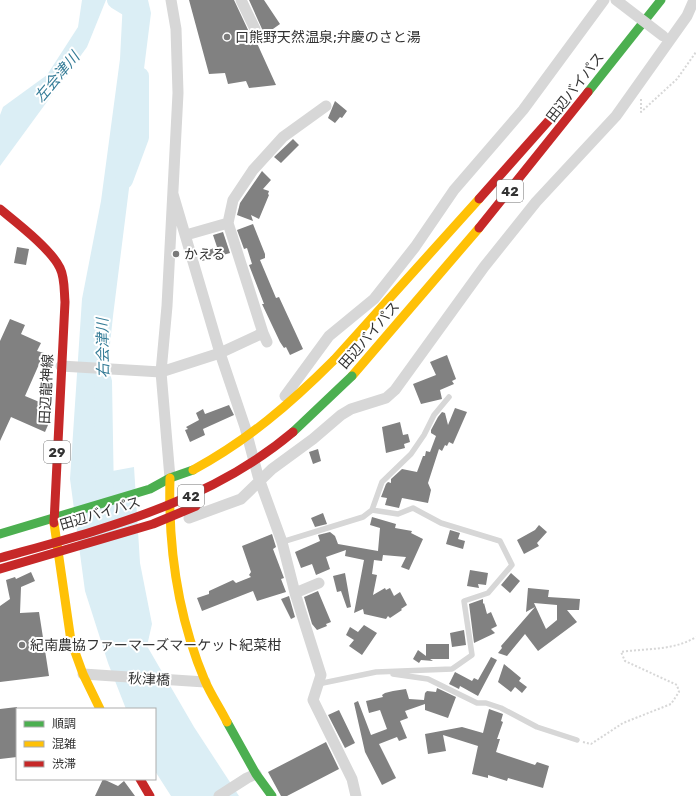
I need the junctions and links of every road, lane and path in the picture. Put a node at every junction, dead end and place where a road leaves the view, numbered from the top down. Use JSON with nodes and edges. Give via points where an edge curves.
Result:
{"nodes":[{"id":1,"x":170,"y":0,"type":"edge"},
{"id":2,"x":240,"y":0,"type":"edge"},
{"id":3,"x":604,"y":0,"type":"edge"},
{"id":4,"x":616,"y":0,"type":"edge"},
{"id":5,"x":661,"y":0,"type":"edge"},
{"id":6,"x":694,"y":0,"type":"edge"},
{"id":7,"x":638,"y":6,"type":"dead end"},
{"id":8,"x":628,"y":19,"type":"dead end"},
{"id":9,"x":255,"y":29,"type":"dead end"},
{"id":10,"x":666,"y":37,"type":"junction"},
{"id":11,"x":696,"y":52,"type":"edge"},
{"id":12,"x":644,"y":93,"type":"dead end"},
{"id":13,"x":326,"y":106,"type":"dead end"},
{"id":14,"x":541,"y":153,"type":"junction"},
{"id":15,"x":173,"y":194,"type":"junction"},
{"id":16,"x":2,"y":210,"type":"edge"},
{"id":17,"x":228,"y":223,"type":"junction"},
{"id":18,"x":186,"y":235,"type":"junction"},
{"id":19,"x":473,"y":250,"type":"dead end"},
{"id":20,"x":410,"y":289,"type":"dead end"},
{"id":21,"x":220,"y":353,"type":"junction"},
{"id":22,"x":66,"y":366,"type":"junction"},
{"id":23,"x":157,"y":371,"type":"junction"},
{"id":24,"x":449,"y":397,"type":"dead end"},
{"id":25,"x":339,"y":406,"type":"dead end"},
{"id":26,"x":245,"y":427,"type":"junction"},
{"id":27,"x":256,"y":445,"type":"dead end"},
{"id":28,"x":243,"y":453,"type":"dead end"},
{"id":29,"x":170,"y":478,"type":"junction"},
{"id":30,"x":246,"y":478,"type":"dead end"},
{"id":31,"x":260,"y":481,"type":"junction"},
{"id":32,"x":180,"y":487,"type":"dead end"},
{"id":33,"x":144,"y":501,"type":"dead end"},
{"id":34,"x":200,"y":504,"type":"dead end"},
{"id":35,"x":372,"y":510,"type":"junction"},
{"id":36,"x":54,"y":519,"type":"junction"},
{"id":37,"x":169,"y":519,"type":"junction"},
{"id":38,"x":61,"y":527,"type":"dead end"},
{"id":39,"x":46,"y":531,"type":"dead end"},
{"id":40,"x":0,"y":534,"type":"edge"},
{"id":41,"x":282,"y":542,"type":"junction"},
{"id":42,"x":58,"y":553,"type":"junction"},
{"id":43,"x":0,"y":558,"type":"edge"},
{"id":44,"x":0,"y":569,"type":"edge"},
{"id":45,"x":319,"y":584,"type":"dead end"},
{"id":46,"x":295,"y":593,"type":"junction"},
{"id":47,"x":696,"y":637,"type":"edge"},
{"id":48,"x":376,"y":672,"type":"junction"},
{"id":49,"x":83,"y":674,"type":"junction"},
{"id":50,"x":199,"y":682,"type":"junction"},
{"id":51,"x":318,"y":684,"type":"junction"},
{"id":52,"x":100,"y":708,"type":"edge"},
{"id":53,"x":577,"y":740,"type":"joint"},
{"id":54,"x":251,"y":776,"type":"junction"},
{"id":55,"x":141,"y":780,"type":"edge"},
{"id":56,"x":150,"y":796,"type":"edge"},
{"id":57,"x":219,"y":796,"type":"edge"},
{"id":58,"x":272,"y":796,"type":"edge"},
{"id":59,"x":356,"y":796,"type":"edge"}],
"edges":[{"from":1,"to":15,"type":"street","via":[[176,29],[178,93]]},
{"from":2,"to":9,"type":"street"},
{"from":3,"to":26,"type":"street","via":[[523,110],[454,190],[415,247],[374,299],[329,336],[288,394]]},
{"from":4,"to":10,"type":"street","bridge":true},
{"from":5,"to":14,"type":"main road","name":"田辺バイパス","number":"42"},
{"from":6,"to":10,"type":"street","via":[[687,16]]},
{"from":7,"to":8,"type":"main road"},
{"from":10,"to":31,"type":"street","via":[[616,116],[536,202],[484,267],[396,390],[386,398],[341,414]]},
{"from":11,"to":12,"type":"path","via":[[677,79],[641,112],[640,100]]},
{"from":13,"to":17,"type":"street","via":[[283,137],[253,170],[233,200]]},
{"from":14,"to":19,"type":"main road"},
{"from":14,"to":43,"type":"main road","name":"田辺バイパス","number":"42","bridge":true,"via":[[352,376],[308,420],[270,450],[230,476],[138,518]]},
{"from":15,"to":18,"type":"street"},
{"from":15,"to":23,"type":"street"},
{"from":16,"to":22,"type":"main road","name":"田辺龍神線","number":"29","via":[[45,250],[59,267],[65,302]]},
{"from":17,"to":18,"type":"street"},
{"from":17,"to":21,"type":"street","via":[[265,338]]},
{"from":18,"to":21,"type":"street"},
{"from":20,"to":29,"type":"main road","name":"田辺バイパス","number":"42","bridge":true,"via":[[553,115],[334,360],[297,396],[262,426],[228,450],[193,470]]},
{"from":21,"to":23,"type":"street"},
{"from":21,"to":26,"type":"street"},
{"from":22,"to":23,"type":"street"},
{"from":22,"to":36,"type":"main road","name":"田辺龍神線","number":"29"},
{"from":23,"to":29,"type":"street"},
{"from":24,"to":35,"type":"lane","via":[[434,415],[411,454],[382,482]]},
{"from":25,"to":30,"type":"main road","via":[[267,465]]},
{"from":26,"to":31,"type":"street"},
{"from":27,"to":28,"type":"main road"},
{"from":29,"to":36,"type":"main road","via":[[150,489]]},
{"from":29,"to":37,"type":"main road"},
{"from":31,"to":37,"type":"street","via":[[241,499],[186,519]]},
{"from":31,"to":41,"type":"street"},
{"from":32,"to":33,"type":"main road","name":"田辺バイパス","number":"42"},
{"from":34,"to":37,"type":"main road"},
{"from":35,"to":41,"type":"lane","via":[[363,517]]},
{"from":35,"to":48,"type":"lane","via":[[398,514],[412,508],[441,523],[500,541],[512,565],[488,593],[464,601],[472,655],[452,669]]},
{"from":36,"to":40,"type":"main road"},
{"from":36,"to":42,"type":"main road","name":"田辺龍神線","number":"29"},
{"from":37,"to":42,"type":"main road"},
{"from":37,"to":50,"type":"main road","via":[[180,606]]},
{"from":38,"to":39,"type":"main road","name":"田辺バイパス"},
{"from":41,"to":46,"type":"street"},
{"from":42,"to":44,"type":"main road"},
{"from":42,"to":49,"type":"main road","name":"田辺龍神線","number":"29","via":[[71,640]]},
{"from":45,"to":46,"type":"street"},
{"from":46,"to":51,"type":"street","via":[[320,675]]},
{"from":47,"to":53,"type":"path","via":[[685,644],[621,652],[625,661],[677,684],[679,692],[671,704],[623,723],[591,744]]},
{"from":48,"to":51,"type":"lane"},
{"from":48,"to":53,"type":"lane","via":[[428,679],[477,703],[501,708],[537,727]]},
{"from":49,"to":50,"type":"street","name":"秋津橋"},
{"from":49,"to":52,"type":"main road","name":"田辺龍神線","number":"29"},
{"from":50,"to":54,"type":"main road"},
{"from":51,"to":59,"type":"street","via":[[313,700],[352,779]]},
{"from":54,"to":57,"type":"street"},
{"from":54,"to":58,"type":"main road"},
{"from":55,"to":56,"type":"main road"}]}
